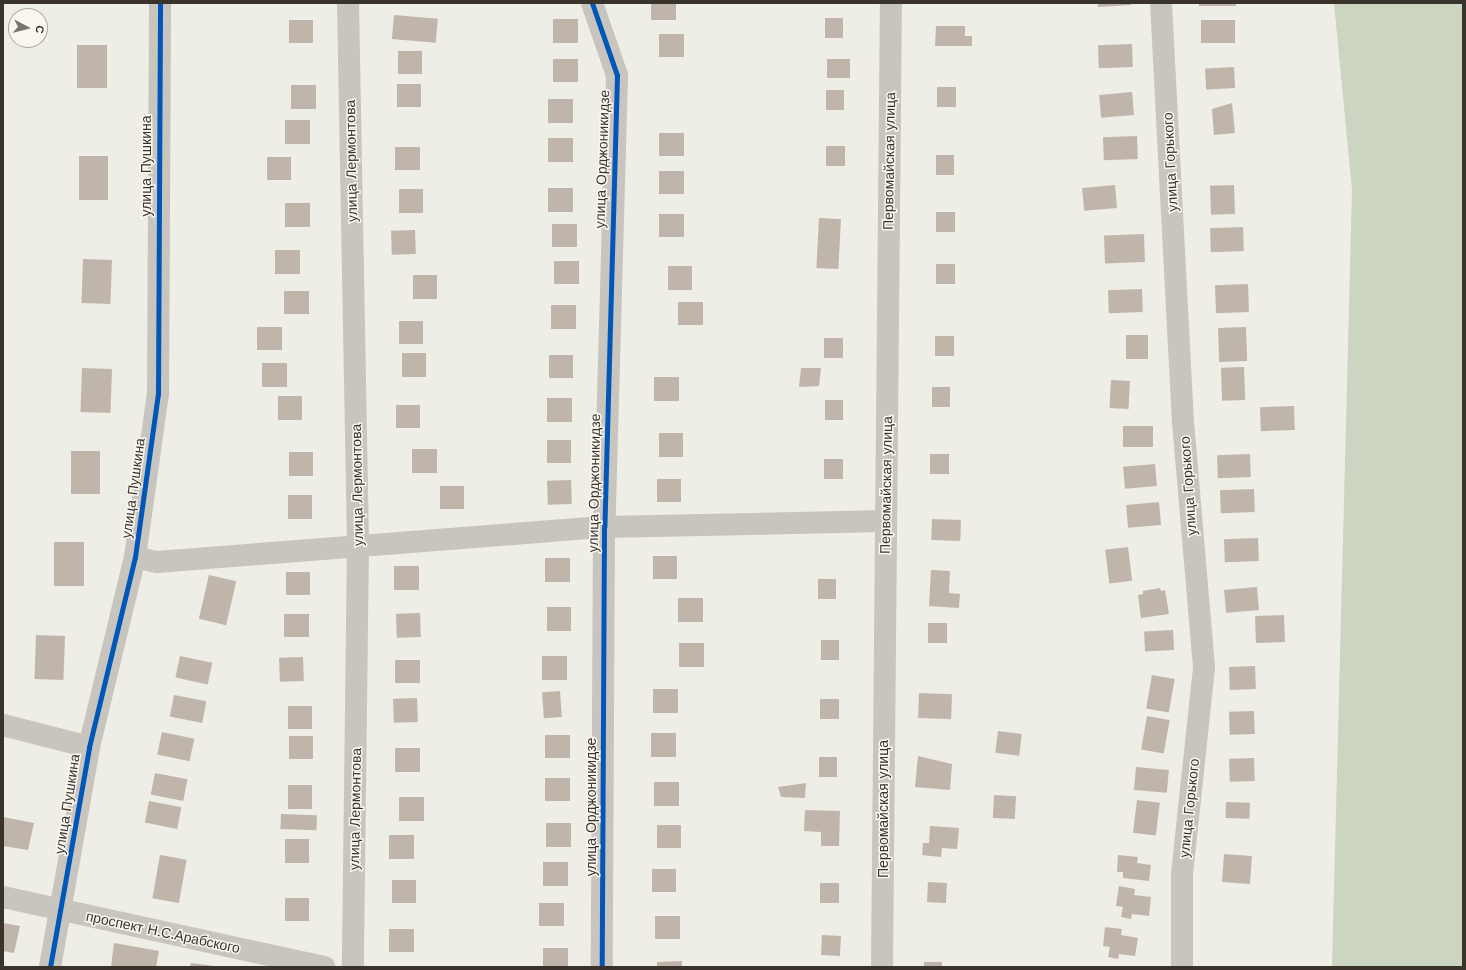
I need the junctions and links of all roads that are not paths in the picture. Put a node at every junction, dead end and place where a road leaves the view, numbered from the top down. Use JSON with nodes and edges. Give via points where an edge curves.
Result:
{"nodes":[{"id":1,"x":160,"y":3,"type":"edge"},
{"id":2,"x":348,"y":3,"type":"edge"},
{"id":3,"x":592,"y":3,"type":"edge"},
{"id":4,"x":890,"y":3,"type":"edge"},
{"id":5,"x":1161,"y":3,"type":"edge"},
{"id":6,"x":886,"y":521,"type":"junction"},
{"id":7,"x":604,"y":527,"type":"junction"},
{"id":8,"x":358,"y":544,"type":"junction"},
{"id":9,"x":135,"y":557,"type":"junction"},
{"id":10,"x":3,"y":725,"type":"edge"},
{"id":11,"x":89,"y":747,"type":"junction"},
{"id":12,"x":3,"y":897,"type":"edge"},
{"id":13,"x":62,"y":910,"type":"junction"},
{"id":14,"x":50,"y":967,"type":"edge"},
{"id":15,"x":324,"y":967,"type":"edge"},
{"id":16,"x":353,"y":967,"type":"edge"},
{"id":17,"x":602,"y":967,"type":"edge"},
{"id":18,"x":882,"y":967,"type":"edge"},
{"id":19,"x":1182,"y":967,"type":"edge"}],
"edges":[{"from":1,"to":9,"type":"street","name":"улица Пушкина","via":[[158,394]]},
{"from":2,"to":8,"type":"street","name":"улица Лермонтова"},
{"from":3,"to":7,"type":"street","name":"улица Орджоникидзе","via":[[617,75]]},
{"from":4,"to":6,"type":"street","name":"Первомайская улица"},
{"from":5,"to":19,"type":"street","name":"улица Горького","via":[[1183,422],[1204,668],[1182,874]]},
{"from":6,"to":7,"type":"street"},
{"from":6,"to":18,"type":"street","name":"Первомайская улица"},
{"from":7,"to":8,"type":"street"},
{"from":7,"to":17,"type":"street","name":"улица Орджоникидзе"},
{"from":8,"to":9,"type":"street","via":[[157,562]]},
{"from":8,"to":16,"type":"street","name":"улица Лермонтова"},
{"from":9,"to":11,"type":"street","name":"улица Пушкина"},
{"from":10,"to":11,"type":"street"},
{"from":11,"to":13,"type":"street","name":"улица Пушкина"},
{"from":12,"to":13,"type":"street","name":"проспект Н.С.Арабского"},
{"from":13,"to":14,"type":"street","name":"улица Пушкина"},
{"from":13,"to":15,"type":"street","name":"проспект Н.С.Арабского"}]}
